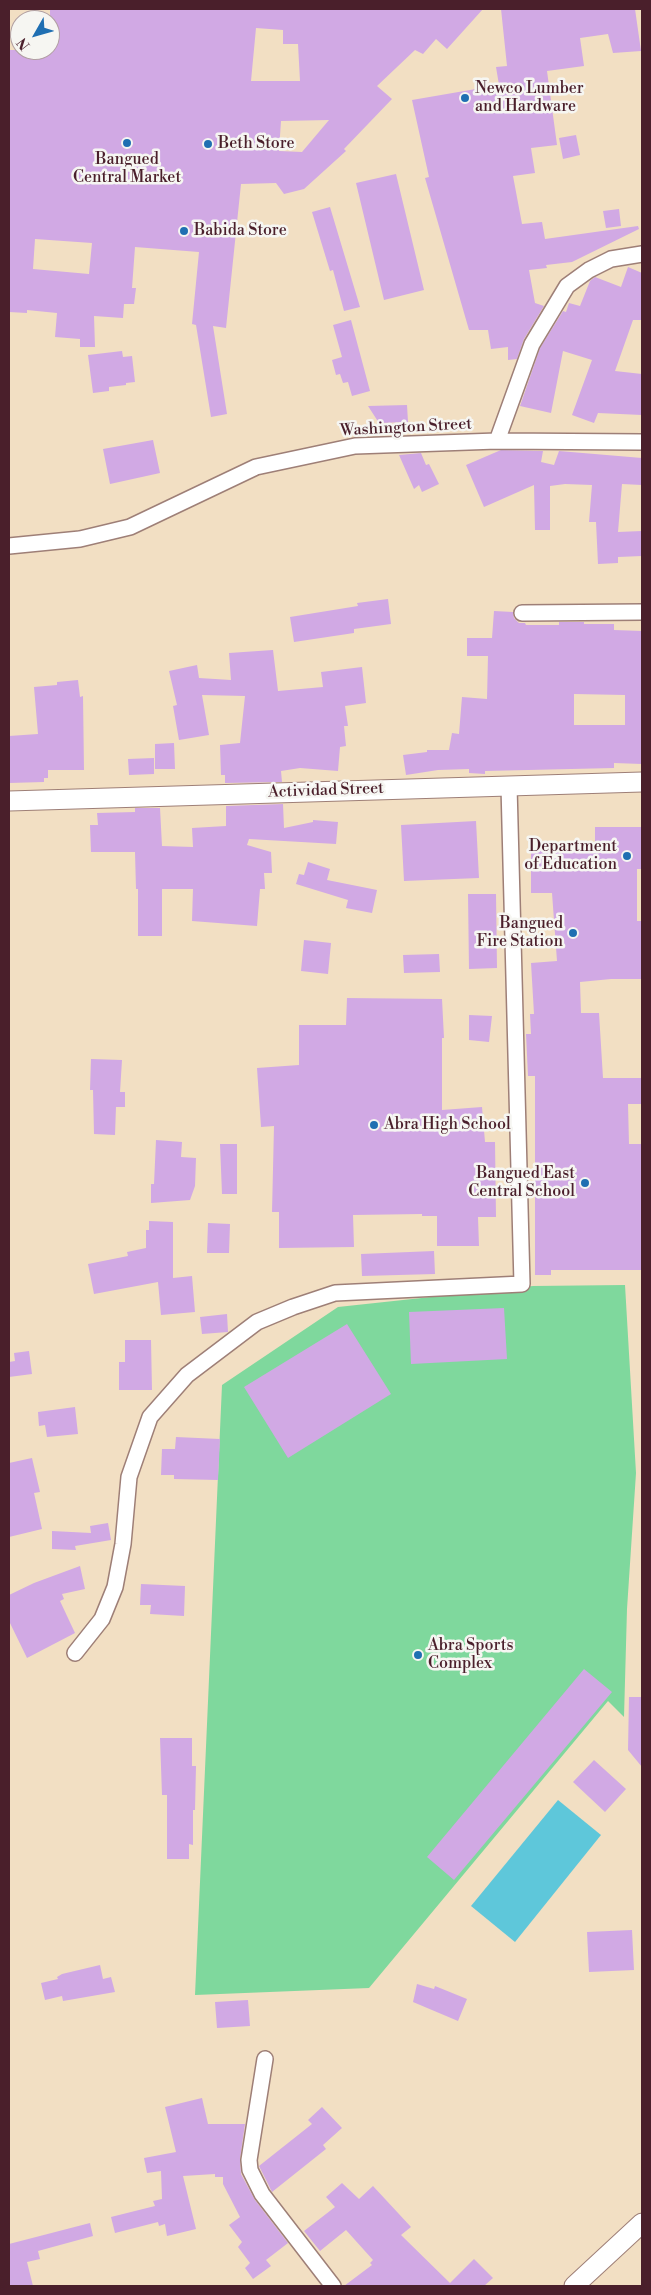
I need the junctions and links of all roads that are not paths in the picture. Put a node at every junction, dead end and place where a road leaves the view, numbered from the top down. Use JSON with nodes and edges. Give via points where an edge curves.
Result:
{"nodes":[{"id":1,"x":642,"y":254,"type":"edge"},
{"id":2,"x":497,"y":441,"type":"junction"},
{"id":3,"x":642,"y":442,"type":"edge"},
{"id":4,"x":9,"y":546,"type":"edge"},
{"id":5,"x":642,"y":612,"type":"edge"},
{"id":6,"x":522,"y":613,"type":"dead end"},
{"id":7,"x":642,"y":782,"type":"edge"},
{"id":8,"x":509,"y":786,"type":"junction"},
{"id":9,"x":9,"y":801,"type":"edge"},
{"id":10,"x":75,"y":1652,"type":"dead end"},
{"id":11,"x":266,"y":2059,"type":"dead end"},
{"id":12,"x":642,"y":2223,"type":"edge"},
{"id":13,"x":333,"y":2286,"type":"edge"},
{"id":14,"x":574,"y":2286,"type":"edge"}],
"edges":[{"from":1,"to":2,"type":"street","via":[[611,259],[588,270],[567,286],[532,344]]},
{"from":2,"to":3,"type":"street","name":"Washington Street"},
{"from":2,"to":4,"type":"street","name":"Washington Street","via":[[355,446],[256,467],[130,527],[80,539]]},
{"from":5,"to":6,"type":"street"},
{"from":7,"to":8,"type":"street","name":"Actividad Street"},
{"from":8,"to":9,"type":"street","name":"Actividad Street"},
{"from":8,"to":10,"type":"street","via":[[522,1284],[335,1293],[257,1322],[187,1375],[150,1418],[129,1477],[123,1544],[115,1587],[102,1619]]},
{"from":11,"to":13,"type":"street","via":[[250,2170],[262,2194]]},
{"from":12,"to":14,"type":"street"}]}
